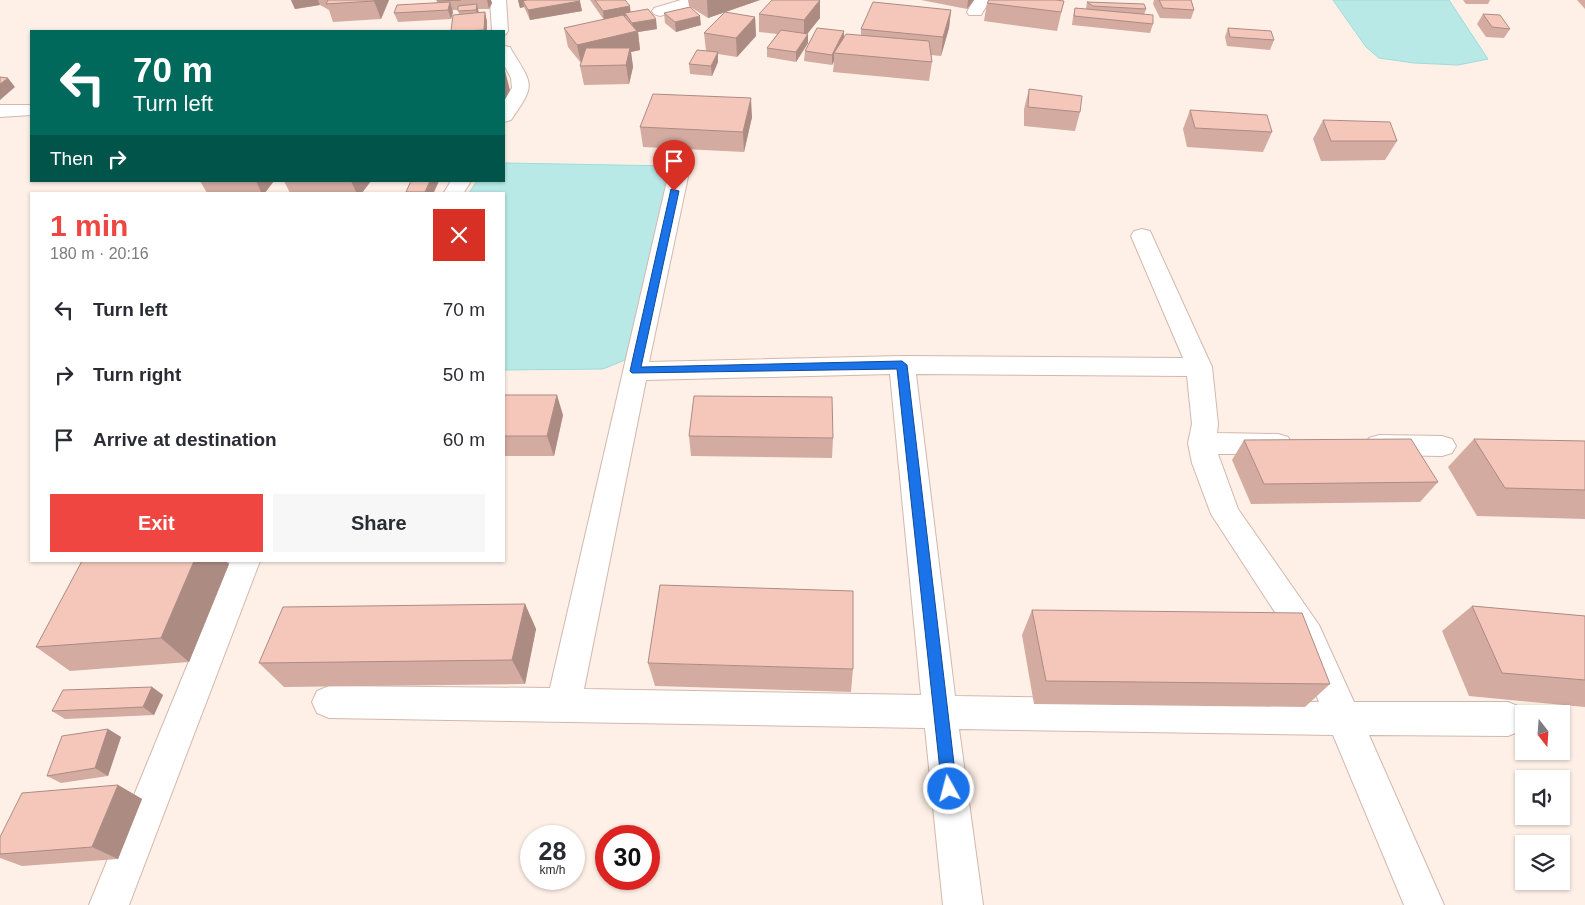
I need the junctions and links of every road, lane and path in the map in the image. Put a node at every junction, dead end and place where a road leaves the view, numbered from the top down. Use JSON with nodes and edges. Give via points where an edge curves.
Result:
{"nodes":[{"id":1,"x":498,"y":0,"type":"edge"},
{"id":2,"x":698,"y":0,"type":"edge"},
{"id":3,"x":660,"y":11,"type":"dead end"},
{"id":4,"x":500,"y":30,"type":"edge"},
{"id":5,"x":505,"y":54,"type":"edge"},
{"id":6,"x":512,"y":78,"type":"edge"},
{"id":7,"x":30,"y":110,"type":"edge"},
{"id":8,"x":0,"y":111,"type":"edge"},
{"id":9,"x":505,"y":114,"type":"edge"},
{"id":10,"x":679,"y":172,"type":"dead end"},
{"id":11,"x":1142,"y":236,"type":"dead end"},
{"id":12,"x":902,"y":365,"type":"junction"},
{"id":13,"x":1199,"y":367,"type":"junction"},
{"id":14,"x":635,"y":371,"type":"junction"},
{"id":15,"x":1202,"y":443,"type":"junction"},
{"id":16,"x":1298,"y":444,"type":"edge"},
{"id":17,"x":1356,"y":445,"type":"edge"},
{"id":18,"x":1442,"y":446,"type":"dead end"},
{"id":19,"x":245,"y":562,"type":"edge"},
{"id":20,"x":329,"y":702,"type":"dead end"},
{"id":21,"x":564,"y":703,"type":"junction"},
{"id":22,"x":940,"y":712,"type":"junction"},
{"id":23,"x":1343,"y":719,"type":"junction"},
{"id":24,"x":1508,"y":719,"type":"dead end"},
{"id":25,"x":109,"y":905,"type":"edge"},
{"id":26,"x":963,"y":905,"type":"edge"},
{"id":27,"x":1424,"y":905,"type":"edge"}],
"edges":[{"from":1,"to":4,"type":"street"},
{"from":2,"to":3,"type":"street"},
{"from":5,"to":6,"type":"street"},
{"from":6,"to":9,"type":"street","via":[[521,88]]},
{"from":7,"to":8,"type":"street"},
{"from":10,"to":14,"type":"street"},
{"from":11,"to":13,"type":"street"},
{"from":12,"to":13,"type":"street"},
{"from":12,"to":14,"type":"street"},
{"from":12,"to":22,"type":"street"},
{"from":13,"to":15,"type":"street","via":[[1205,424]]},
{"from":14,"to":21,"type":"street"},
{"from":15,"to":16,"type":"street"},
{"from":15,"to":23,"type":"street","via":[[1206,463],[1226,514],[1308,635]]},
{"from":17,"to":18,"type":"street"},
{"from":19,"to":25,"type":"street"},
{"from":20,"to":21,"type":"street"},
{"from":21,"to":22,"type":"street"},
{"from":22,"to":23,"type":"street"},
{"from":22,"to":26,"type":"street"},
{"from":23,"to":24,"type":"street"},
{"from":23,"to":27,"type":"street"}]}
